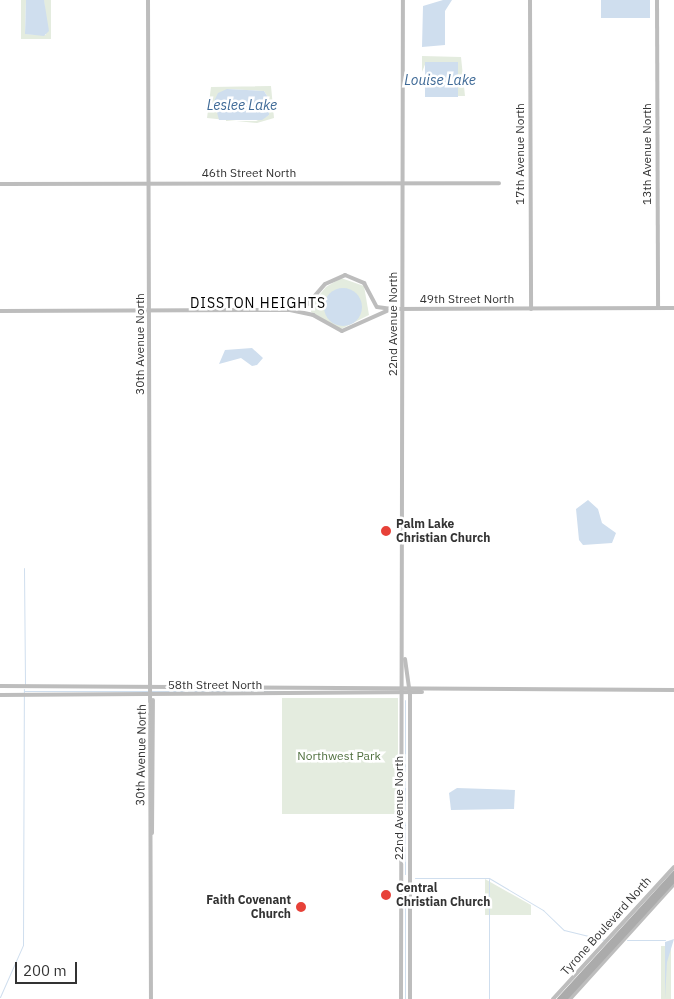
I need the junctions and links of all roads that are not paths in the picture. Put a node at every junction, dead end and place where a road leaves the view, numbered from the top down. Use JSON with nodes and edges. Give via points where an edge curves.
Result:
{"nodes":[{"id":1,"x":148,"y":0,"type":"edge"},
{"id":2,"x":403,"y":0,"type":"edge"},
{"id":3,"x":530,"y":0,"type":"edge"},
{"id":4,"x":657,"y":0,"type":"edge"},
{"id":5,"x":403,"y":183,"type":"junction"},
{"id":6,"x":0,"y":184,"type":"edge"},
{"id":7,"x":149,"y":184,"type":"junction"},
{"id":8,"x":499,"y":184,"type":"dead end"},
{"id":9,"x":531,"y":308,"type":"junction"},
{"id":10,"x":658,"y":308,"type":"junction"},
{"id":11,"x":674,"y":308,"type":"edge"},
{"id":12,"x":392,"y":309,"type":"junction"},
{"id":13,"x":403,"y":309,"type":"junction"},
{"id":14,"x":290,"y":310,"type":"junction"},
{"id":15,"x":0,"y":311,"type":"edge"},
{"id":16,"x":150,"y":311,"type":"junction"},
{"id":17,"x":404,"y":648,"type":"junction"},
{"id":18,"x":0,"y":686,"type":"edge"},
{"id":19,"x":401,"y":687,"type":"junction"},
{"id":20,"x":409,"y":688,"type":"junction"},
{"id":21,"x":430,"y":690,"type":"junction"},
{"id":22,"x":674,"y":690,"type":"edge"},
{"id":23,"x":152,"y":691,"type":"junction"},
{"id":24,"x":410,"y":694,"type":"junction"},
{"id":25,"x":0,"y":695,"type":"edge"},
{"id":26,"x":400,"y":695,"type":"junction"},
{"id":27,"x":674,"y":867,"type":"edge"},
{"id":28,"x":674,"y":873,"type":"edge"},
{"id":29,"x":674,"y":879,"type":"edge"},
{"id":30,"x":674,"y":884,"type":"edge"},
{"id":31,"x":151,"y":999,"type":"edge"},
{"id":32,"x":401,"y":999,"type":"edge"},
{"id":33,"x":410,"y":999,"type":"edge"},
{"id":34,"x":553,"y":999,"type":"edge"},
{"id":35,"x":559,"y":999,"type":"edge"},
{"id":36,"x":564,"y":999,"type":"edge"},
{"id":37,"x":570,"y":999,"type":"edge"}],
"edges":[{"from":1,"to":7,"type":"street","name":"30th Avenue North"},
{"from":2,"to":5,"type":"street","name":"22nd Avenue North"},
{"from":3,"to":9,"type":"street","name":"17th Avenue North"},
{"from":4,"to":10,"type":"street","name":"13th Avenue North"},
{"from":5,"to":7,"type":"street","name":"46th Street North"},
{"from":5,"to":8,"type":"street","name":"46th Street North"},
{"from":5,"to":13,"type":"street","name":"22nd Avenue North"},
{"from":6,"to":7,"type":"street","name":"46th Street North"},
{"from":7,"to":16,"type":"street","name":"30th Avenue North"},
{"from":9,"to":10,"type":"street","name":"49th Street North"},
{"from":9,"to":13,"type":"street","name":"49th Street North"},
{"from":10,"to":11,"type":"street","name":"49th Street North"},
{"from":12,"to":13,"type":"street","name":"49th Street North"},
{"from":12,"to":14,"type":"street","name":"49th Street North","via":[[347,330]]},
{"from":12,"to":14,"type":"street","name":"49th Street North","via":[[377,307],[364,283],[345,275],[325,284],[305,307]]},
{"from":13,"to":17,"type":"street","name":"22nd Avenue North"},
{"from":14,"to":16,"type":"street","name":"49th Street North"},
{"from":15,"to":16,"type":"street","name":"49th Street North"},
{"from":16,"to":23,"type":"street","name":"30th Avenue North"},
{"from":17,"to":19,"type":"street","name":"22nd Avenue North"},
{"from":17,"to":20,"type":"street","name":"22nd Avenue North"},
{"from":18,"to":23,"type":"street","name":"58th Street North"},
{"from":19,"to":20,"type":"street","name":"58th Street North"},
{"from":19,"to":23,"type":"street","name":"58th Street North"},
{"from":19,"to":26,"type":"street","name":"22nd Avenue North"},
{"from":20,"to":21,"type":"street","name":"58th Street North"},
{"from":20,"to":24,"type":"street","name":"22nd Avenue North"},
{"from":21,"to":22,"type":"street","name":"58th Street North"},
{"from":21,"to":24,"type":"street","name":"58th Street North"},
{"from":23,"to":25,"type":"street","name":"58th Street North"},
{"from":23,"to":26,"type":"street","name":"58th Street North"},
{"from":23,"to":31,"type":"street","name":"30th Avenue North"},
{"from":24,"to":26,"type":"street","name":"58th Street North"},
{"from":24,"to":33,"type":"street","name":"22nd Avenue North"},
{"from":26,"to":32,"type":"street","name":"22nd Avenue North"},
{"from":27,"to":34,"type":"street","name":"Tyrone Boulevard North"},
{"from":28,"to":35,"type":"main road","name":"Tyrone Boulevard North"},
{"from":29,"to":36,"type":"main road","name":"Tyrone Boulevard North"},
{"from":30,"to":37,"type":"street"}]}
